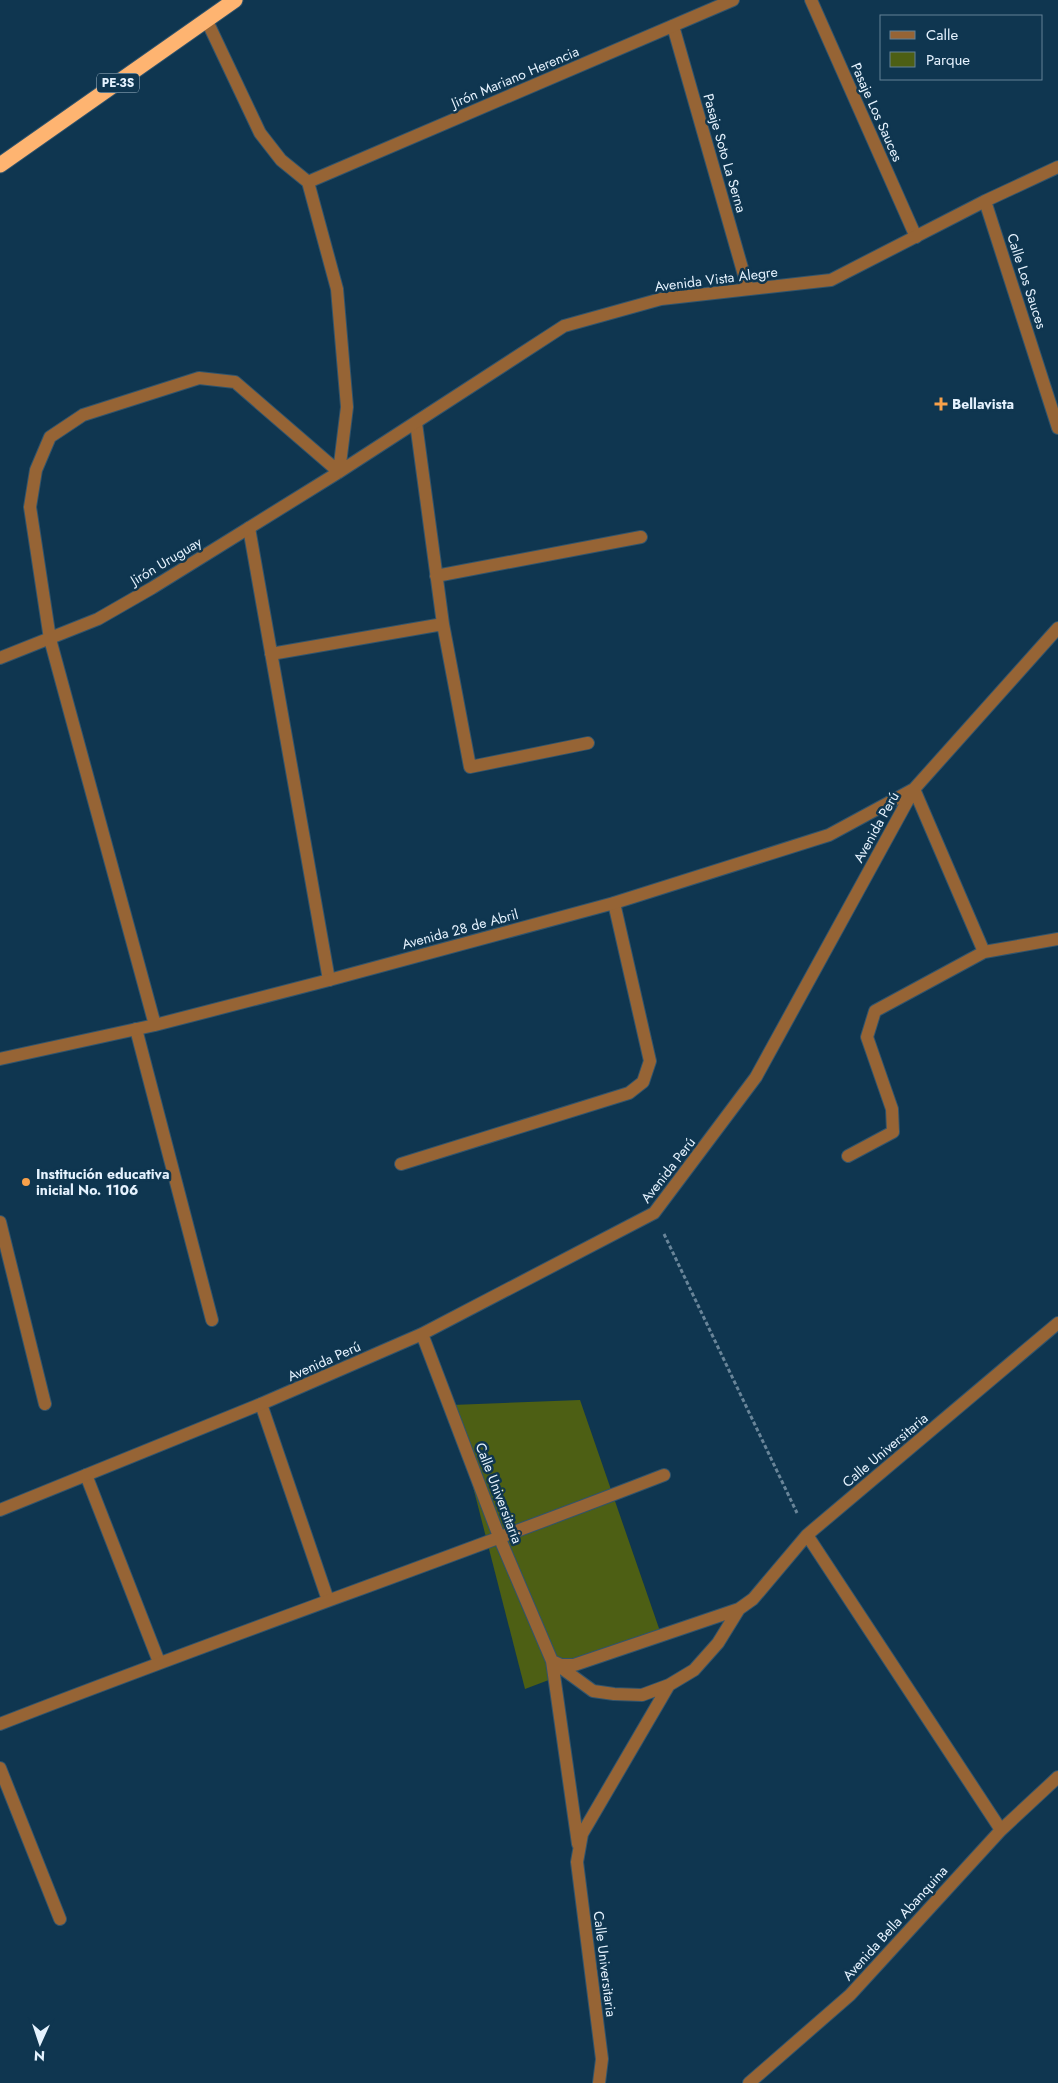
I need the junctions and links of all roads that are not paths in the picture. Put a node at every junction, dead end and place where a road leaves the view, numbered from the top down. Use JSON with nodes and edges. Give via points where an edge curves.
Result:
{"nodes":[{"id":1,"x":235,"y":0,"type":"edge"},
{"id":2,"x":734,"y":0,"type":"edge"},
{"id":3,"x":811,"y":0,"type":"edge"},
{"id":4,"x":207,"y":20,"type":"junction"},
{"id":5,"x":673,"y":26,"type":"junction"},
{"id":6,"x":0,"y":165,"type":"edge"},
{"id":7,"x":1058,"y":167,"type":"edge"},
{"id":8,"x":308,"y":182,"type":"junction"},
{"id":9,"x":985,"y":201,"type":"junction"},
{"id":10,"x":916,"y":237,"type":"junction"},
{"id":11,"x":748,"y":289,"type":"junction"},
{"id":12,"x":416,"y":423,"type":"junction"},
{"id":13,"x":1058,"y":428,"type":"edge"},
{"id":14,"x":339,"y":472,"type":"junction"},
{"id":15,"x":249,"y":528,"type":"junction"},
{"id":16,"x":641,"y":537,"type":"dead end"},
{"id":17,"x":436,"y":576,"type":"junction"},
{"id":18,"x":443,"y":624,"type":"junction"},
{"id":19,"x":1058,"y":630,"type":"edge"},
{"id":20,"x":50,"y":638,"type":"junction"},
{"id":21,"x":271,"y":654,"type":"junction"},
{"id":22,"x":0,"y":658,"type":"edge"},
{"id":23,"x":588,"y":743,"type":"dead end"},
{"id":24,"x":914,"y":789,"type":"junction"},
{"id":25,"x":614,"y":903,"type":"junction"},
{"id":26,"x":1058,"y":938,"type":"edge"},
{"id":27,"x":984,"y":952,"type":"junction"},
{"id":28,"x":329,"y":980,"type":"junction"},
{"id":29,"x":155,"y":1025,"type":"junction"},
{"id":30,"x":136,"y":1029,"type":"junction"},
{"id":31,"x":0,"y":1059,"type":"edge"},
{"id":32,"x":848,"y":1156,"type":"dead end"},
{"id":33,"x":401,"y":1164,"type":"dead end"},
{"id":34,"x":0,"y":1222,"type":"edge"},
{"id":35,"x":212,"y":1320,"type":"dead end"},
{"id":36,"x":1058,"y":1323,"type":"edge"},
{"id":37,"x":422,"y":1334,"type":"junction"},
{"id":38,"x":45,"y":1404,"type":"dead end"},
{"id":39,"x":261,"y":1404,"type":"junction"},
{"id":40,"x":86,"y":1474,"type":"junction"},
{"id":41,"x":664,"y":1475,"type":"dead end"},
{"id":42,"x":0,"y":1510,"type":"edge"},
{"id":43,"x":807,"y":1535,"type":"junction"},
{"id":44,"x":500,"y":1539,"type":"junction"},
{"id":45,"x":328,"y":1600,"type":"junction"},
{"id":46,"x":739,"y":1609,"type":"junction"},
{"id":47,"x":552,"y":1661,"type":"junction"},
{"id":48,"x":158,"y":1662,"type":"junction"},
{"id":49,"x":670,"y":1685,"type":"junction"},
{"id":50,"x":0,"y":1724,"type":"edge"},
{"id":51,"x":0,"y":1768,"type":"edge"},
{"id":52,"x":1058,"y":1777,"type":"edge"},
{"id":53,"x":1000,"y":1830,"type":"junction"},
{"id":54,"x":578,"y":1848,"type":"junction"},
{"id":55,"x":60,"y":1919,"type":"dead end"},
{"id":56,"x":599,"y":2083,"type":"edge"},
{"id":57,"x":749,"y":2083,"type":"edge"}],
"edges":[{"from":1,"to":4,"type":"highway","number":"PE-3S"},
{"from":2,"to":5,"type":"street","name":"Jirón Mariano Herencia"},
{"from":3,"to":10,"type":"street","name":"Pasaje Los Sauces"},
{"from":4,"to":6,"type":"highway","number":"PE-3S"},
{"from":4,"to":8,"type":"street","via":[[260,134],[281,160]]},
{"from":5,"to":8,"type":"street","name":"Jirón Mariano Herencia"},
{"from":5,"to":11,"type":"street","name":"Pasaje Soto La Serna"},
{"from":7,"to":9,"type":"street","name":"Avenida Vista Alegre"},
{"from":8,"to":14,"type":"street","via":[[337,289],[347,407]]},
{"from":9,"to":10,"type":"street","name":"Avenida Vista Alegre"},
{"from":9,"to":13,"type":"street","name":"Calle Los Sauces"},
{"from":10,"to":11,"type":"street","name":"Avenida Vista Alegre","via":[[831,280]]},
{"from":11,"to":12,"type":"street","name":"Avenida Vista Alegre","via":[[661,299],[564,326]]},
{"from":12,"to":14,"type":"street","name":"Avenida Vista Alegre"},
{"from":12,"to":17,"type":"street"},
{"from":14,"to":15,"type":"street","name":"Jirón Uruguay"},
{"from":14,"to":20,"type":"street","via":[[235,382],[199,378],[83,414],[50,437],[36,470],[30,507]]},
{"from":15,"to":20,"type":"street","name":"Jirón Uruguay","via":[[98,619]]},
{"from":15,"to":21,"type":"street"},
{"from":16,"to":17,"type":"street"},
{"from":17,"to":18,"type":"street"},
{"from":18,"to":21,"type":"street"},
{"from":18,"to":23,"type":"street","via":[[470,767]]},
{"from":19,"to":24,"type":"street","name":"Avenida Perú"},
{"from":20,"to":22,"type":"street","name":"Jirón Uruguay"},
{"from":20,"to":29,"type":"street"},
{"from":21,"to":28,"type":"street"},
{"from":24,"to":25,"type":"street","name":"Avenida 28 de Abril","via":[[829,835]]},
{"from":24,"to":27,"type":"street"},
{"from":24,"to":37,"type":"street","name":"Avenida Perú","via":[[756,1077],[654,1214]]},
{"from":25,"to":28,"type":"street","name":"Avenida 28 de Abril"},
{"from":25,"to":33,"type":"street","via":[[650,1061],[643,1082],[629,1093]]},
{"from":26,"to":27,"type":"street"},
{"from":27,"to":32,"type":"street","via":[[875,1011],[867,1037],[892,1109],[893,1132]]},
{"from":28,"to":29,"type":"street","name":"Avenida 28 de Abril"},
{"from":29,"to":30,"type":"street","name":"Avenida 28 de Abril"},
{"from":30,"to":31,"type":"street","name":"Avenida 28 de Abril"},
{"from":30,"to":35,"type":"street"},
{"from":34,"to":38,"type":"street"},
{"from":36,"to":43,"type":"street","name":"Calle Universitaria"},
{"from":37,"to":39,"type":"street","name":"Avenida Perú"},
{"from":37,"to":44,"type":"street","name":"Calle Universitaria"},
{"from":39,"to":40,"type":"street","name":"Avenida Perú"},
{"from":39,"to":45,"type":"street"},
{"from":40,"to":42,"type":"street","name":"Avenida Perú"},
{"from":40,"to":48,"type":"street"},
{"from":41,"to":44,"type":"street"},
{"from":43,"to":46,"type":"street","name":"Calle Universitaria","via":[[753,1598]]},
{"from":43,"to":53,"type":"street"},
{"from":44,"to":45,"type":"street"},
{"from":44,"to":47,"type":"street","name":"Calle Universitaria"},
{"from":45,"to":48,"type":"street"},
{"from":46,"to":47,"type":"street","name":"Calle Universitaria","via":[[574,1665],[561,1666]]},
{"from":46,"to":49,"type":"street","name":"Calle Universitaria","via":[[718,1643],[694,1670]]},
{"from":47,"to":49,"type":"street","name":"Calle Universitaria","via":[[593,1690],[642,1695]]},
{"from":47,"to":54,"type":"street","name":"Calle Universitaria"},
{"from":48,"to":50,"type":"street"},
{"from":49,"to":54,"type":"street","name":"Calle Universitaria","via":[[582,1834]]},
{"from":51,"to":55,"type":"street"},
{"from":52,"to":53,"type":"street","name":"Avenida Bella Abanquina"},
{"from":53,"to":57,"type":"street","name":"Avenida Bella Abanquina","via":[[850,1995]]},
{"from":54,"to":56,"type":"street","name":"Calle Universitaria","via":[[577,1862],[602,2060]]}]}
